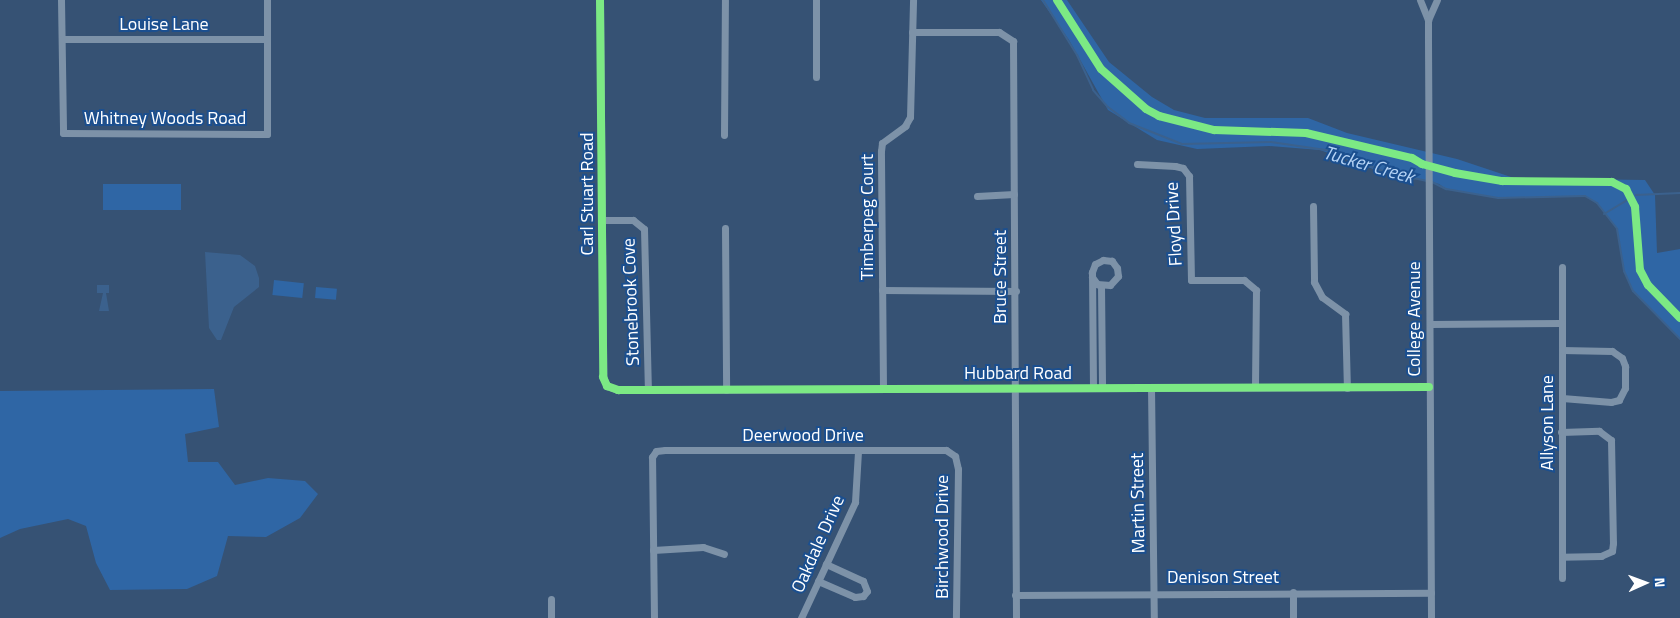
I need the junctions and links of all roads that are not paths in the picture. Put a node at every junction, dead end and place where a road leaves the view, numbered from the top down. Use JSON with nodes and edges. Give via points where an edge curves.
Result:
{"nodes":[{"id":1,"x":61,"y":0,"type":"edge"},
{"id":2,"x":267,"y":0,"type":"edge"},
{"id":3,"x":600,"y":0,"type":"edge"},
{"id":4,"x":725,"y":0,"type":"edge"},
{"id":5,"x":816,"y":0,"type":"edge"},
{"id":6,"x":913,"y":0,"type":"edge"},
{"id":7,"x":1420,"y":0,"type":"edge"},
{"id":8,"x":1432,"y":0,"type":"edge"},
{"id":9,"x":1437,"y":0,"type":"edge"},
{"id":10,"x":1429,"y":18,"type":"junction"},
{"id":11,"x":912,"y":32,"type":"junction"},
{"id":12,"x":267,"y":38,"type":"junction"},
{"id":13,"x":62,"y":39,"type":"junction"},
{"id":14,"x":816,"y":77,"type":"dead end"},
{"id":15,"x":724,"y":135,"type":"dead end"},
{"id":16,"x":1137,"y":164,"type":"dead end"},
{"id":17,"x":1014,"y":194,"type":"junction"},
{"id":18,"x":977,"y":196,"type":"dead end"},
{"id":19,"x":1313,"y":206,"type":"dead end"},
{"id":20,"x":602,"y":220,"type":"junction"},
{"id":21,"x":725,"y":228,"type":"dead end"},
{"id":22,"x":1562,"y":267,"type":"dead end"},
{"id":23,"x":1092,"y":277,"type":"junction"},
{"id":24,"x":1101,"y":286,"type":"junction"},
{"id":25,"x":882,"y":290,"type":"junction"},
{"id":26,"x":1016,"y":291,"type":"junction"},
{"id":27,"x":1561,"y":322,"type":"junction"},
{"id":28,"x":1430,"y":324,"type":"junction"},
{"id":29,"x":1562,"y":350,"type":"junction"},
{"id":30,"x":607,"y":386,"type":"joint"},
{"id":31,"x":1151,"y":387,"type":"junction"},
{"id":32,"x":1255,"y":387,"type":"junction"},
{"id":33,"x":1429,"y":387,"type":"junction"},
{"id":34,"x":883,"y":388,"type":"junction"},
{"id":35,"x":1015,"y":388,"type":"junction"},
{"id":36,"x":1092,"y":388,"type":"junction"},
{"id":37,"x":1102,"y":388,"type":"junction"},
{"id":38,"x":1347,"y":388,"type":"junction"},
{"id":39,"x":648,"y":390,"type":"junction"},
{"id":40,"x":726,"y":390,"type":"junction"},
{"id":41,"x":1562,"y":398,"type":"junction"},
{"id":42,"x":1561,"y":432,"type":"junction"},
{"id":43,"x":858,"y":451,"type":"junction"},
{"id":44,"x":956,"y":456,"type":"joint"},
{"id":45,"x":653,"y":550,"type":"junction"},
{"id":46,"x":724,"y":554,"type":"dead end"},
{"id":47,"x":1562,"y":557,"type":"junction"},
{"id":48,"x":826,"y":564,"type":"junction"},
{"id":49,"x":1562,"y":578,"type":"dead end"},
{"id":50,"x":818,"y":581,"type":"junction"},
{"id":51,"x":1154,"y":592,"type":"junction"},
{"id":52,"x":1293,"y":592,"type":"junction"},
{"id":53,"x":1431,"y":593,"type":"junction"},
{"id":54,"x":1016,"y":595,"type":"junction"},
{"id":55,"x":550,"y":599,"type":"dead end"},
{"id":56,"x":551,"y":618,"type":"edge"},
{"id":57,"x":654,"y":618,"type":"edge"},
{"id":58,"x":801,"y":618,"type":"edge"},
{"id":59,"x":956,"y":618,"type":"edge"},
{"id":60,"x":1016,"y":618,"type":"edge"},
{"id":61,"x":1154,"y":618,"type":"edge"},
{"id":62,"x":1293,"y":618,"type":"edge"},
{"id":63,"x":1431,"y":618,"type":"edge"}],
"edges":[{"from":1,"to":13,"type":"street"},
{"from":2,"to":12,"type":"street"},
{"from":3,"to":20,"type":"street","name":"Carl Stuart Road"},
{"from":4,"to":15,"type":"street"},
{"from":5,"to":14,"type":"street"},
{"from":6,"to":11,"type":"street","name":"Timberpeg Court"},
{"from":7,"to":10,"type":"street","name":"College Avenue"},
{"from":8,"to":10,"type":"street","name":"College Avenue"},
{"from":9,"to":10,"type":"street"},
{"from":10,"to":28,"type":"street","name":"College Avenue"},
{"from":11,"to":17,"type":"street","name":"Bruce Street","via":[[999,32],[1013,42]]},
{"from":11,"to":25,"type":"street","name":"Timberpeg Court","via":[[910,117],[905,126],[882,143],[881,151]]},
{"from":12,"to":13,"type":"street","name":"Louise Lane"},
{"from":12,"to":13,"type":"street","name":"Whitney Woods Road","via":[[267,134],[64,133]]},
{"from":16,"to":32,"type":"street","name":"Floyd Drive","via":[[1175,166],[1183,168],[1189,176],[1191,280],[1244,280],[1256,290]]},
{"from":17,"to":18,"type":"street"},
{"from":17,"to":26,"type":"street","name":"Bruce Street"},
{"from":19,"to":38,"type":"street","via":[[1314,282],[1317,291],[1345,314]]},
{"from":20,"to":30,"type":"street","name":"Carl Stuart Road","via":[[603,377]]},
{"from":20,"to":39,"type":"street","name":"Stonebrook Cove","via":[[633,220],[644,229]]},
{"from":21,"to":40,"type":"street"},
{"from":22,"to":27,"type":"street","name":"Allyson Lane"},
{"from":23,"to":24,"type":"street"},
{"from":23,"to":24,"type":"street","via":[[1093,268],[1099,261],[1108,260],[1115,264],[1116,280]]},
{"from":23,"to":36,"type":"street"},
{"from":24,"to":37,"type":"street"},
{"from":25,"to":26,"type":"street"},
{"from":25,"to":34,"type":"street","name":"Timberpeg Court"},
{"from":26,"to":35,"type":"street","name":"Bruce Street"},
{"from":27,"to":28,"type":"street"},
{"from":27,"to":29,"type":"street","name":"Allyson Lane"},
{"from":28,"to":33,"type":"street","name":"College Avenue"},
{"from":29,"to":41,"type":"street","name":"Allyson Lane"},
{"from":29,"to":41,"type":"street","via":[[1612,351],[1622,358],[1625,366],[1624,388],[1619,400]]},
{"from":30,"to":39,"type":"street","name":"Hubbard Road","via":[[618,390]]},
{"from":31,"to":32,"type":"street","name":"Hubbard Road"},
{"from":31,"to":37,"type":"street","name":"Hubbard Road"},
{"from":31,"to":51,"type":"street","name":"Martin Street"},
{"from":32,"to":38,"type":"street","name":"Hubbard Road"},
{"from":33,"to":38,"type":"street","name":"Hubbard Road"},
{"from":33,"to":53,"type":"street","name":"College Avenue"},
{"from":34,"to":35,"type":"street","name":"Hubbard Road"},
{"from":34,"to":40,"type":"street","name":"Hubbard Road"},
{"from":35,"to":36,"type":"street","name":"Hubbard Road"},
{"from":35,"to":54,"type":"street","name":"Bruce Street"},
{"from":36,"to":37,"type":"street","name":"Hubbard Road"},
{"from":39,"to":40,"type":"street","name":"Hubbard Road"},
{"from":41,"to":42,"type":"street","name":"Allyson Lane"},
{"from":42,"to":47,"type":"street","name":"Allyson Lane"},
{"from":42,"to":47,"type":"street","via":[[1599,431],[1611,440],[1613,543],[1612,551],[1601,556]]},
{"from":43,"to":44,"type":"street","name":"Deerwood Drive","via":[[946,450]]},
{"from":43,"to":45,"type":"street","name":"Deerwood Drive","via":[[656,451],[652,457]]},
{"from":43,"to":48,"type":"street","name":"Oakdale Drive","via":[[855,502]]},
{"from":44,"to":59,"type":"street","name":"Birchwood Drive"},
{"from":45,"to":46,"type":"street","via":[[703,547]]},
{"from":45,"to":57,"type":"street"},
{"from":47,"to":49,"type":"street","name":"Allyson Lane"},
{"from":48,"to":50,"type":"street","name":"Oakdale Drive"},
{"from":48,"to":50,"type":"street","via":[[863,581],[867,591],[858,597]]},
{"from":50,"to":58,"type":"street","name":"Oakdale Drive"},
{"from":51,"to":52,"type":"street","name":"Denison Street"},
{"from":51,"to":54,"type":"street","name":"Denison Street"},
{"from":51,"to":61,"type":"street","name":"Martin Street"},
{"from":52,"to":53,"type":"street","name":"Denison Street"},
{"from":52,"to":62,"type":"street"},
{"from":53,"to":63,"type":"street","name":"College Avenue"},
{"from":54,"to":60,"type":"street","name":"Bruce Street"},
{"from":55,"to":56,"type":"street"}]}
